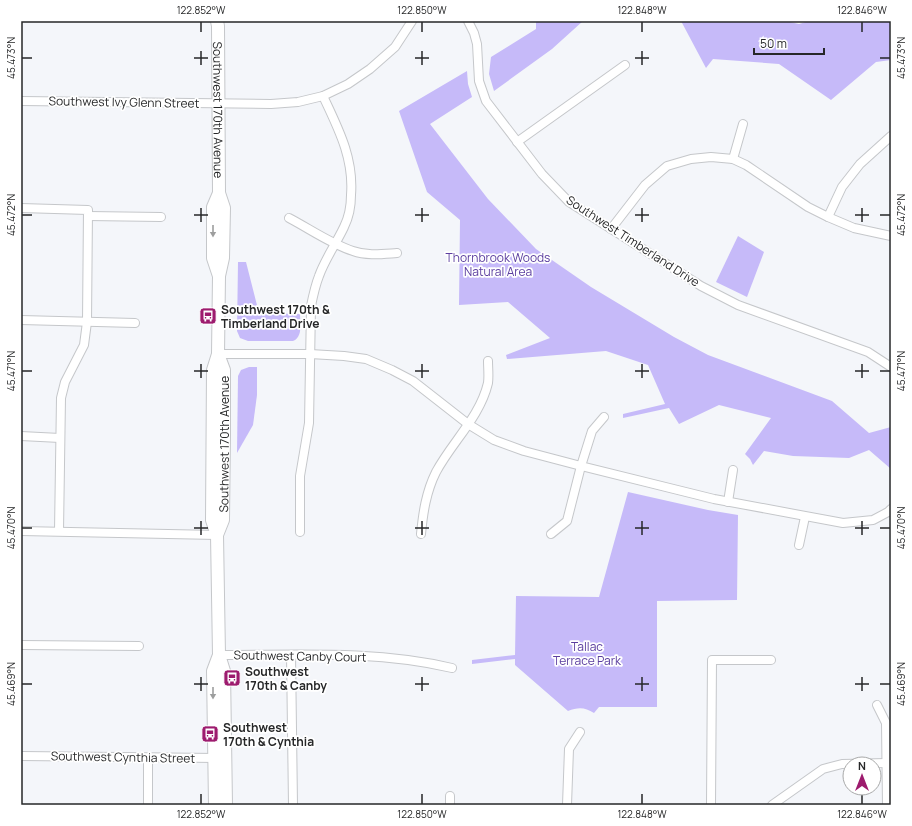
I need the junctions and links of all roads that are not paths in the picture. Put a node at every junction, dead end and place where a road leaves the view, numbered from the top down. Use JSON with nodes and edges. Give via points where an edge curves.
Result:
{"nodes":[{"id":1,"x":412,"y":21,"type":"edge"},
{"id":2,"x":468,"y":21,"type":"edge"},
{"id":3,"x":218,"y":23,"type":"edge"},
{"id":4,"x":625,"y":65,"type":"dead end"},
{"id":5,"x":323,"y":96,"type":"junction"},
{"id":6,"x":21,"y":101,"type":"edge"},
{"id":7,"x":219,"y":104,"type":"junction"},
{"id":8,"x":743,"y":124,"type":"dead end"},
{"id":9,"x":891,"y":136,"type":"edge"},
{"id":10,"x":517,"y":142,"type":"junction"},
{"id":11,"x":733,"y":159,"type":"junction"},
{"id":12,"x":21,"y":208,"type":"edge"},
{"id":13,"x":88,"y":213,"type":"junction"},
{"id":14,"x":162,"y":217,"type":"dead end"},
{"id":15,"x":828,"y":217,"type":"junction"},
{"id":16,"x":289,"y":218,"type":"dead end"},
{"id":17,"x":611,"y":229,"type":"junction"},
{"id":18,"x":891,"y":236,"type":"edge"},
{"id":19,"x":336,"y":244,"type":"junction"},
{"id":20,"x":397,"y":253,"type":"dead end"},
{"id":21,"x":21,"y":320,"type":"edge"},
{"id":22,"x":87,"y":322,"type":"junction"},
{"id":23,"x":135,"y":323,"type":"dead end"},
{"id":24,"x":218,"y":354,"type":"junction"},
{"id":25,"x":310,"y":354,"type":"junction"},
{"id":26,"x":488,"y":361,"type":"dead end"},
{"id":27,"x":891,"y":368,"type":"edge"},
{"id":28,"x":604,"y":418,"type":"dead end"},
{"id":29,"x":468,"y":424,"type":"junction"},
{"id":30,"x":21,"y":436,"type":"edge"},
{"id":31,"x":60,"y":438,"type":"junction"},
{"id":32,"x":581,"y":466,"type":"junction"},
{"id":33,"x":734,"y":470,"type":"dead end"},
{"id":34,"x":728,"y":502,"type":"junction"},
{"id":35,"x":890,"y":512,"type":"edge"},
{"id":36,"x":805,"y":517,"type":"junction"},
{"id":37,"x":21,"y":531,"type":"edge"},
{"id":38,"x":59,"y":532,"type":"junction"},
{"id":39,"x":300,"y":532,"type":"dead end"},
{"id":40,"x":421,"y":534,"type":"dead end"},
{"id":41,"x":551,"y":534,"type":"dead end"},
{"id":42,"x":218,"y":535,"type":"junction"},
{"id":43,"x":799,"y":545,"type":"dead end"},
{"id":44,"x":21,"y":646,"type":"edge"},
{"id":45,"x":139,"y":646,"type":"dead end"},
{"id":46,"x":219,"y":654,"type":"junction"},
{"id":47,"x":291,"y":655,"type":"junction"},
{"id":48,"x":771,"y":660,"type":"dead end"},
{"id":49,"x":452,"y":668,"type":"dead end"},
{"id":50,"x":877,"y":705,"type":"dead end"},
{"id":51,"x":580,"y":732,"type":"dead end"},
{"id":52,"x":21,"y":756,"type":"edge"},
{"id":53,"x":148,"y":758,"type":"junction"},
{"id":54,"x":219,"y":758,"type":"junction"},
{"id":55,"x":887,"y":763,"type":"junction"},
{"id":56,"x":450,"y":796,"type":"dead end"},
{"id":57,"x":148,"y":805,"type":"edge"},
{"id":58,"x":215,"y":805,"type":"edge"},
{"id":59,"x":226,"y":805,"type":"edge"},
{"id":60,"x":293,"y":805,"type":"edge"},
{"id":61,"x":450,"y":805,"type":"edge"},
{"id":62,"x":567,"y":805,"type":"edge"},
{"id":63,"x":711,"y":805,"type":"edge"},
{"id":64,"x":772,"y":805,"type":"edge"},
{"id":65,"x":887,"y":805,"type":"edge"}],
"edges":[{"from":1,"to":5,"type":"street","name":"Southwest Ivy Glenn Street","via":[[395,47],[370,69],[348,84]]},
{"from":2,"to":10,"type":"street","name":"Southwest Timberland Drive","via":[[478,44],[479,81],[486,101]]},
{"from":3,"to":7,"type":"main road","name":"Southwest 170th Avenue"},
{"from":4,"to":10,"type":"street"},
{"from":5,"to":7,"type":"street","name":"Southwest Ivy Glenn Street","via":[[298,102]]},
{"from":5,"to":19,"type":"street","via":[[350,162],[352,183],[350,208]]},
{"from":6,"to":7,"type":"street","name":"Southwest Ivy Glenn Street"},
{"from":7,"to":24,"type":"main road","name":"Southwest 170th Avenue","via":[[219,193],[212,207],[213,258],[219,276]]},
{"from":8,"to":11,"type":"street"},
{"from":9,"to":15,"type":"street","via":[[860,164],[842,188]]},
{"from":10,"to":17,"type":"street","name":"Southwest Timberland Drive","via":[[542,174],[569,202]]},
{"from":11,"to":15,"type":"street"},
{"from":11,"to":17,"type":"street","via":[[691,159],[667,166],[645,185]]},
{"from":12,"to":13,"type":"street"},
{"from":13,"to":14,"type":"street"},
{"from":13,"to":22,"type":"street"},
{"from":15,"to":18,"type":"street","via":[[854,228]]},
{"from":16,"to":19,"type":"street"},
{"from":17,"to":27,"type":"street","name":"Southwest Timberland Drive","via":[[701,286],[731,301],[868,352]]},
{"from":19,"to":20,"type":"street","via":[[354,252]]},
{"from":19,"to":25,"type":"street","via":[[319,276],[314,292],[311,306]]},
{"from":21,"to":22,"type":"street"},
{"from":22,"to":23,"type":"street"},
{"from":22,"to":31,"type":"street","via":[[84,345],[65,382],[61,398]]},
{"from":24,"to":25,"type":"street"},
{"from":24,"to":42,"type":"main road","name":"Southwest 170th Avenue","via":[[213,370],[212,504],[212,520]]},
{"from":25,"to":29,"type":"street","via":[[366,359],[392,370],[413,381]]},
{"from":25,"to":39,"type":"street","via":[[309,423],[300,476]]},
{"from":26,"to":29,"type":"street","via":[[488,381],[484,396]]},
{"from":28,"to":32,"type":"street","via":[[592,431]]},
{"from":29,"to":32,"type":"street","via":[[494,440]]},
{"from":29,"to":40,"type":"street","via":[[436,472],[428,492]]},
{"from":30,"to":31,"type":"street"},
{"from":31,"to":38,"type":"street"},
{"from":32,"to":34,"type":"street"},
{"from":32,"to":41,"type":"street","via":[[567,520]]},
{"from":33,"to":34,"type":"street"},
{"from":34,"to":36,"type":"street"},
{"from":35,"to":36,"type":"street","via":[[873,520],[843,523]]},
{"from":36,"to":43,"type":"street"},
{"from":37,"to":38,"type":"street"},
{"from":38,"to":42,"type":"street"},
{"from":42,"to":46,"type":"main road","name":"Southwest 170th Avenue"},
{"from":44,"to":45,"type":"street"},
{"from":46,"to":47,"type":"street","name":"Southwest Canby Court"},
{"from":46,"to":54,"type":"main road","name":"Southwest 170th Avenue","via":[[224,671]]},
{"from":47,"to":49,"type":"street","name":"Southwest Canby Court","via":[[346,654]]},
{"from":47,"to":60,"type":"street"},
{"from":48,"to":63,"type":"street","via":[[712,660]]},
{"from":50,"to":55,"type":"street","via":[[886,723]]},
{"from":51,"to":62,"type":"street","via":[[569,749]]},
{"from":52,"to":53,"type":"street","name":"Southwest Cynthia Street"},
{"from":53,"to":54,"type":"street","name":"Southwest Cynthia Street"},
{"from":53,"to":57,"type":"street"},
{"from":54,"to":58,"type":"main road","name":"Southwest 170th Avenue"},
{"from":54,"to":59,"type":"main road","name":"Southwest 170th Avenue"},
{"from":55,"to":64,"type":"street","via":[[842,764],[823,769]]},
{"from":55,"to":65,"type":"street"},
{"from":56,"to":61,"type":"street"}]}
